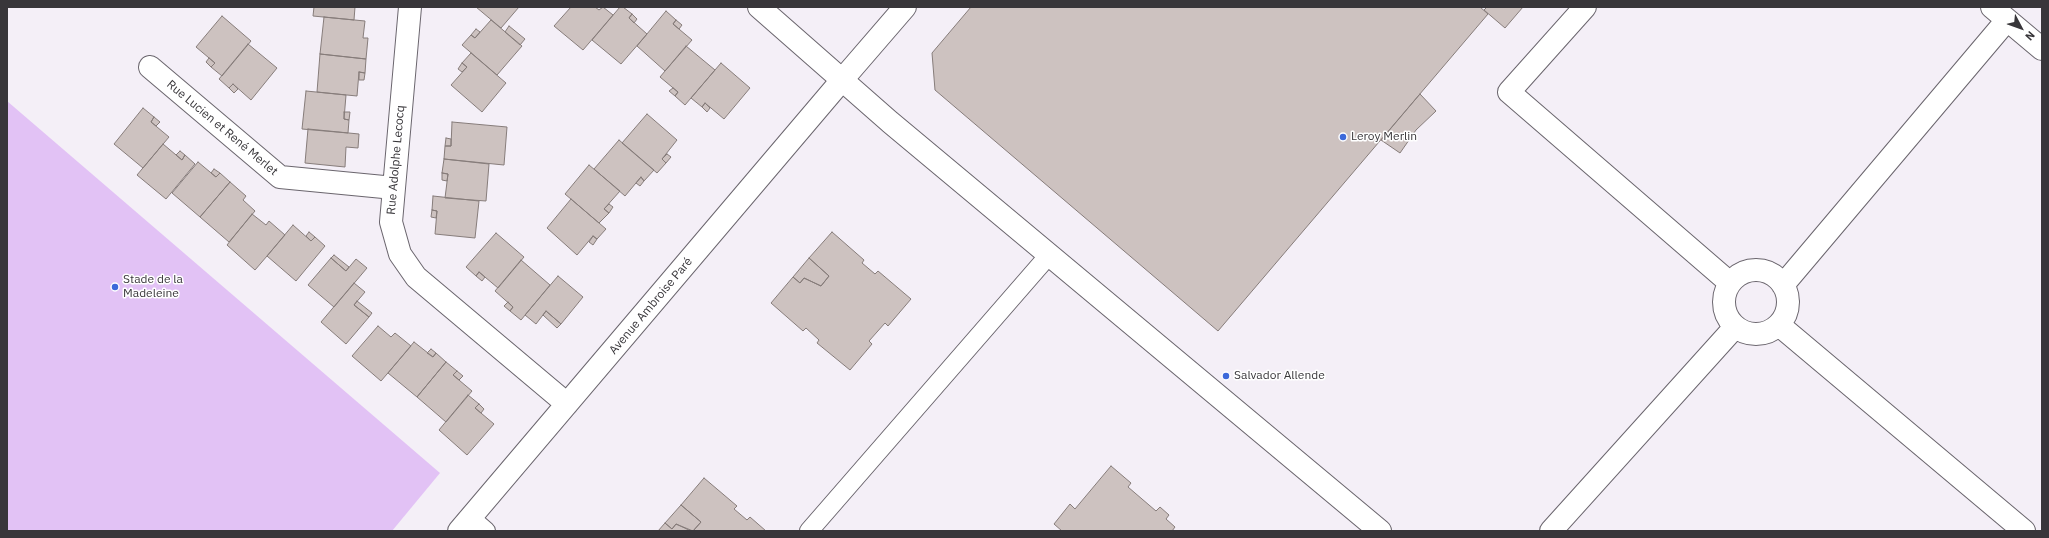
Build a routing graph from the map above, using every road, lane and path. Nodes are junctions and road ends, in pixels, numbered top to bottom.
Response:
1 (410, 7) edge
2 (759, 7) edge
3 (905, 7) edge
4 (1585, 7) edge
5 (1999, 14) edge
6 (2042, 49) edge
7 (150, 68) dead end
8 (842, 80) junction
9 (394, 188) junction
10 (1049, 255) junction
11 (1730, 283) junction
12 (1783, 285) junction
13 (1779, 325) junction
14 (1735, 327) junction
15 (567, 404) junction
16 (472, 526) edge
17 (809, 531) edge
18 (1380, 531) edge
19 (1551, 531) edge
20 (2024, 531) edge

1 - 9 street, Rue Adolphe Lecocq
2 - 8 street
3 - 8 street, Avenue Ambroise Paré
4 - 11 street
5 - 6 street
5 - 12 street
7 - 9 street, Rue Lucien et René Merlet
8 - 10 street
8 - 15 street, Avenue Ambroise Paré
9 - 15 street, Rue Adolphe Lecocq
10 - 17 lane
10 - 18 street
11 - 12 street
11 - 14 street
12 - 13 street
13 - 14 street
13 - 20 street
14 - 19 street
15 - 16 street, Avenue Ambroise Paré

